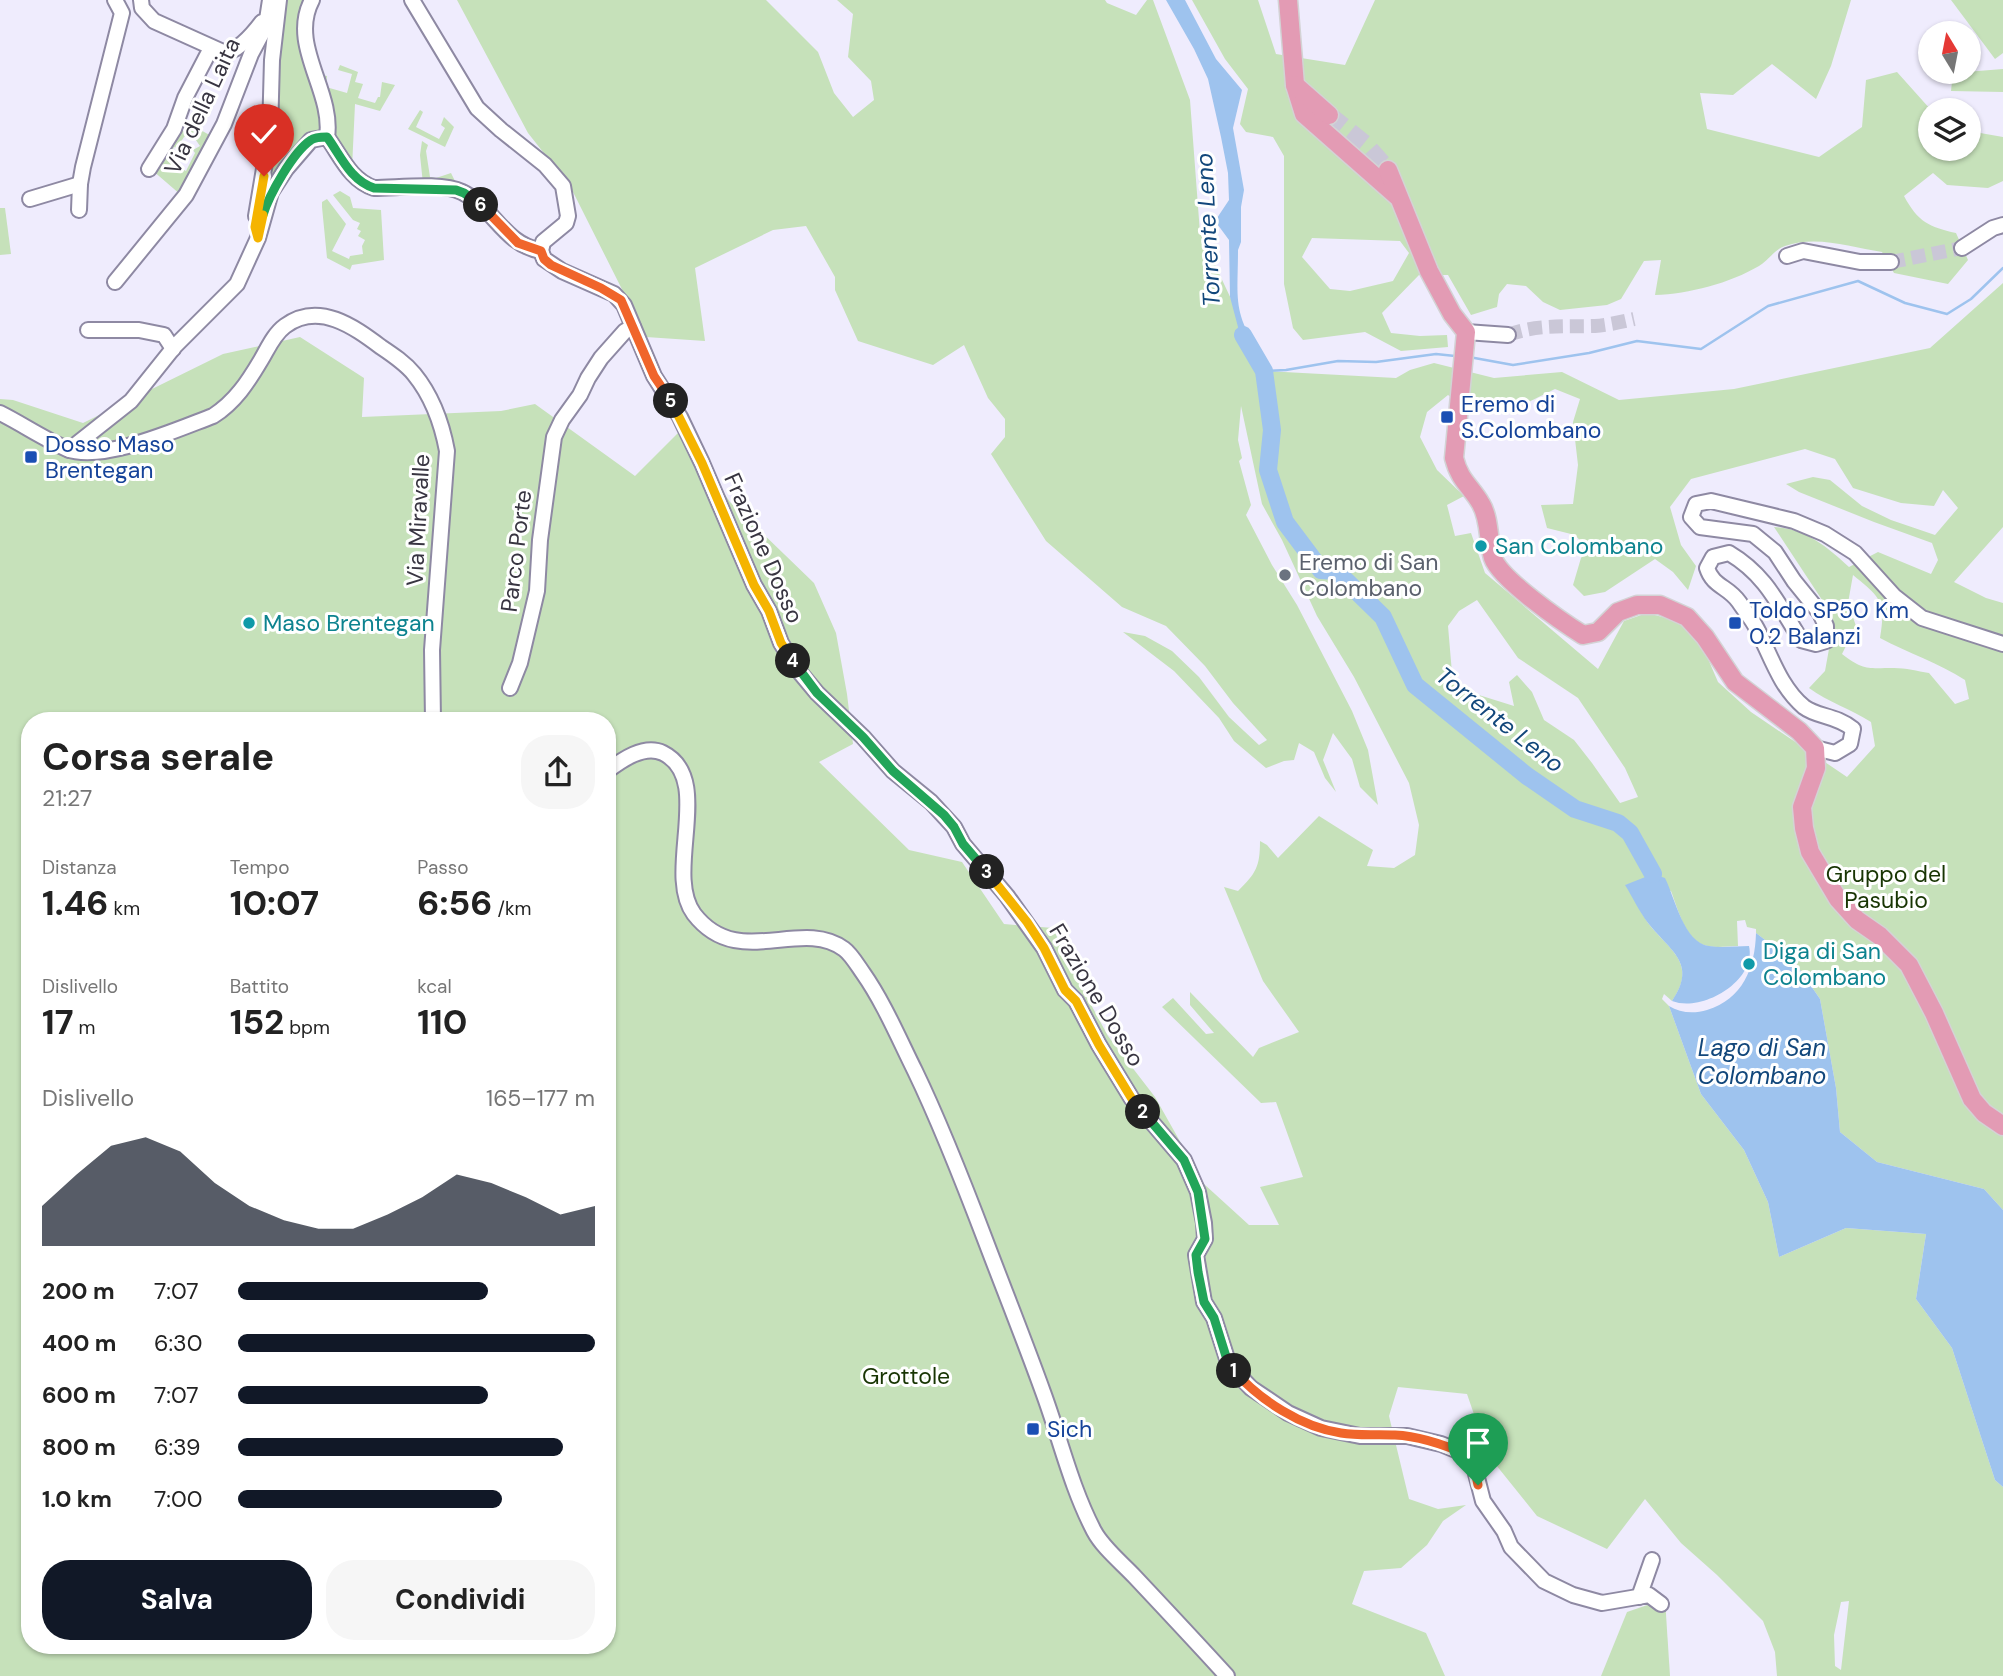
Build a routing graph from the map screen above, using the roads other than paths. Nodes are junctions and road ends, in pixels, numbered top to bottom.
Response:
1 (115, 0) edge
2 (141, 0) edge
3 (312, 0) edge
4 (412, 0) edge
5 (1287, 0) edge
6 (272, 3) edge
7 (211, 48) junction
8 (1295, 85) junction
9 (1329, 115) tunnel mouth
10 (327, 137) junction
11 (149, 169) dead end
12 (1388, 170) tunnel mouth
13 (80, 184) junction
14 (30, 199) dead end
15 (1399, 199) junction
16 (79, 210) dead end
17 (2003, 225) edge
18 (258, 238) junction
19 (1962, 248) tunnel mouth
20 (541, 251) junction
21 (1787, 256) dead end
22 (1891, 262) tunnel mouth
23 (116, 282) dead end
24 (634, 329) junction
25 (88, 330) dead end
26 (1508, 335) tunnel mouth
27 (1466, 336) junction
28 (173, 349) junction
29 (0, 413) edge
30 (69, 450) junction
31 (2003, 644) edge
32 (510, 688) dead end
33 (433, 712) edge
34 (1815, 748) junction
35 (616, 765) edge
36 (2003, 1126) edge
37 (1652, 1560) dead end
38 (1639, 1597) junction
39 (1661, 1604) dead end
40 (1227, 1676) edge

1 - 13 street
2 - 7 street
3 - 10 street
4 - 20 street
5 - 8 main road
6 - 7 street
6 - 18 street
6 - 23 street, Via della Laita
7 - 11 street
8 - 9 main road
8 - 15 main road
10 - 18 street
10 - 20 street
12 - 15 main road
13 - 14 street
13 - 16 street
15 - 27 main road
17 - 19 street
18 - 28 street
20 - 24 street
21 - 22 street
24 - 32 street, Parco Porte
24 - 38 street, Frazione Dosso
25 - 28 street
26 - 27 street
27 - 34 main road
28 - 30 street
29 - 30 street, Via Miravalle
30 - 33 street, Via Miravalle
31 - 34 street
34 - 36 main road
35 - 40 street
37 - 38 street
38 - 39 street, Frazione Dosso

